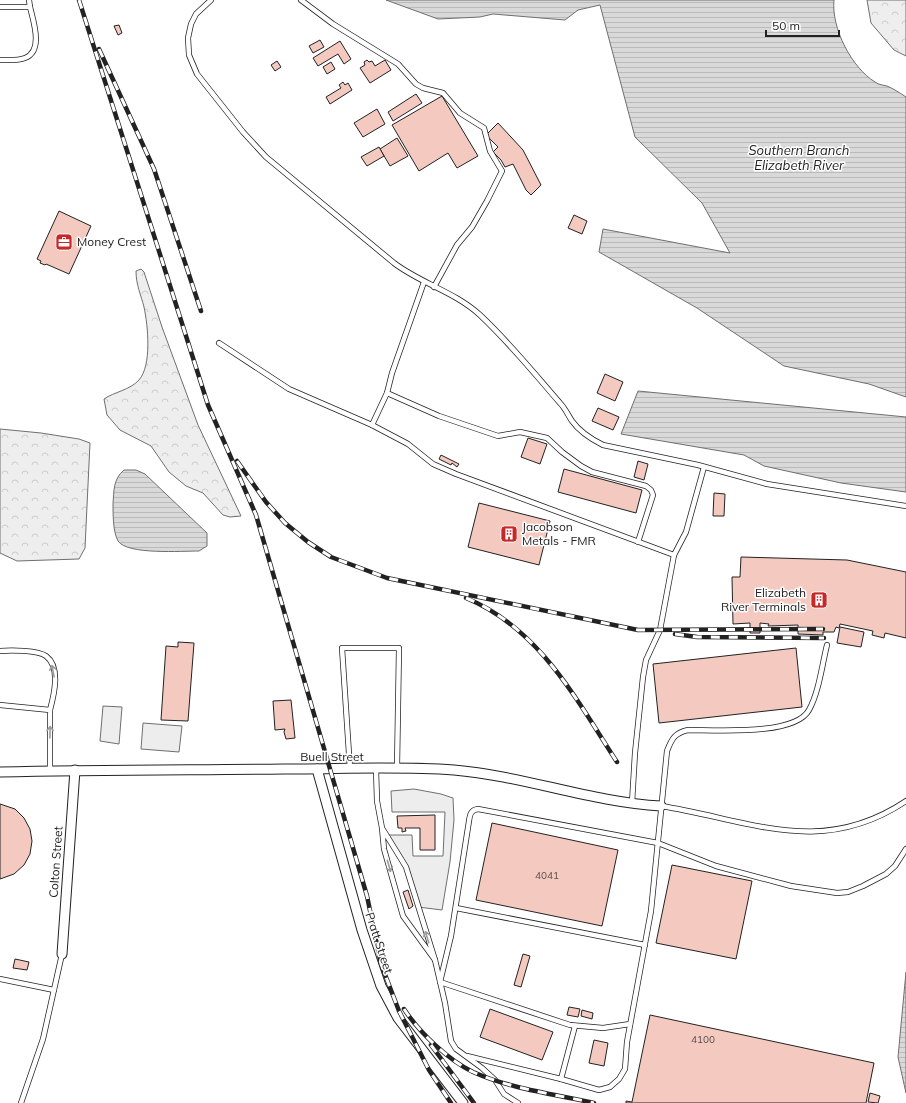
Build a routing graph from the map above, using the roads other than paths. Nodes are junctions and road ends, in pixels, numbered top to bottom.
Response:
1 (29, 0) edge
2 (211, 0) edge
3 (301, 0) edge
4 (30, 6) junction
5 (0, 7) edge
6 (0, 60) edge
7 (424, 282) junction
8 (434, 287) junction
9 (220, 343) dead end
10 (387, 393) junction
11 (372, 425) junction
12 (704, 467) junction
13 (906, 506) edge
14 (638, 542) junction
15 (674, 555) junction
16 (827, 645) dead end
17 (0, 651) edge
18 (0, 705) edge
19 (50, 710) junction
20 (318, 769) junction
21 (350, 769) junction
22 (376, 769) junction
23 (397, 769) junction
24 (75, 770) junction
25 (50, 771) junction
26 (0, 772) edge
27 (906, 801) edge
28 (632, 803) junction
29 (661, 806) junction
30 (382, 828) junction
31 (658, 843) junction
32 (906, 848) edge
33 (456, 908) junction
34 (645, 946) junction
35 (62, 954) joint
36 (434, 960) junction
37 (0, 979) edge
38 (440, 982) junction
39 (54, 990) junction
40 (630, 1024) junction
41 (575, 1026) junction
42 (464, 1056) junction
43 (561, 1079) junction
44 (504, 1094) junction
45 (21, 1103) edge
46 (463, 1103) edge
47 (511, 1103) edge
48 (518, 1103) edge

1 - 4 lane
2 - 7 lane
3 - 8 lane
4 - 5 lane
4 - 6 lane
7 - 8 lane
7 - 10 lane
8 - 12 lane
9 - 11 lane
10 - 11 lane
10 - 14 lane
11 - 14 lane
12 - 13 lane
12 - 15 lane
14 - 15 lane
15 - 28 lane
16 - 29 lane
19 -> 17 lane
18 - 19 lane
25 -> 19 lane
20 - 21 street, Buell Street
20 - 24 street, Buell Street
20 - 46 street, Pratt Street
21 - 22 street, Buell Street
21 - 23 lane
22 - 23 street, Buell Street
22 - 30 lane
23 - 28 street, Buell Street
24 - 25 street, Buell Street
24 - 35 street, Colton Street
25 - 26 street, Buell Street
27 - 29 lane
28 - 29 street, Buell Street
29 - 31 lane
36 -> 30 lane
30 -> 36 lane
31 - 32 lane
31 - 33 lane
31 - 34 lane
33 - 34 lane
33 - 38 lane
34 - 40 lane
35 - 39 lane
36 - 38 lane
37 - 39 lane
38 - 41 lane
38 - 42 lane
39 - 45 lane
40 - 41 lane
40 - 43 lane
41 - 43 lane
42 - 43 lane
42 - 44 lane
44 - 47 lane
44 - 48 lane

